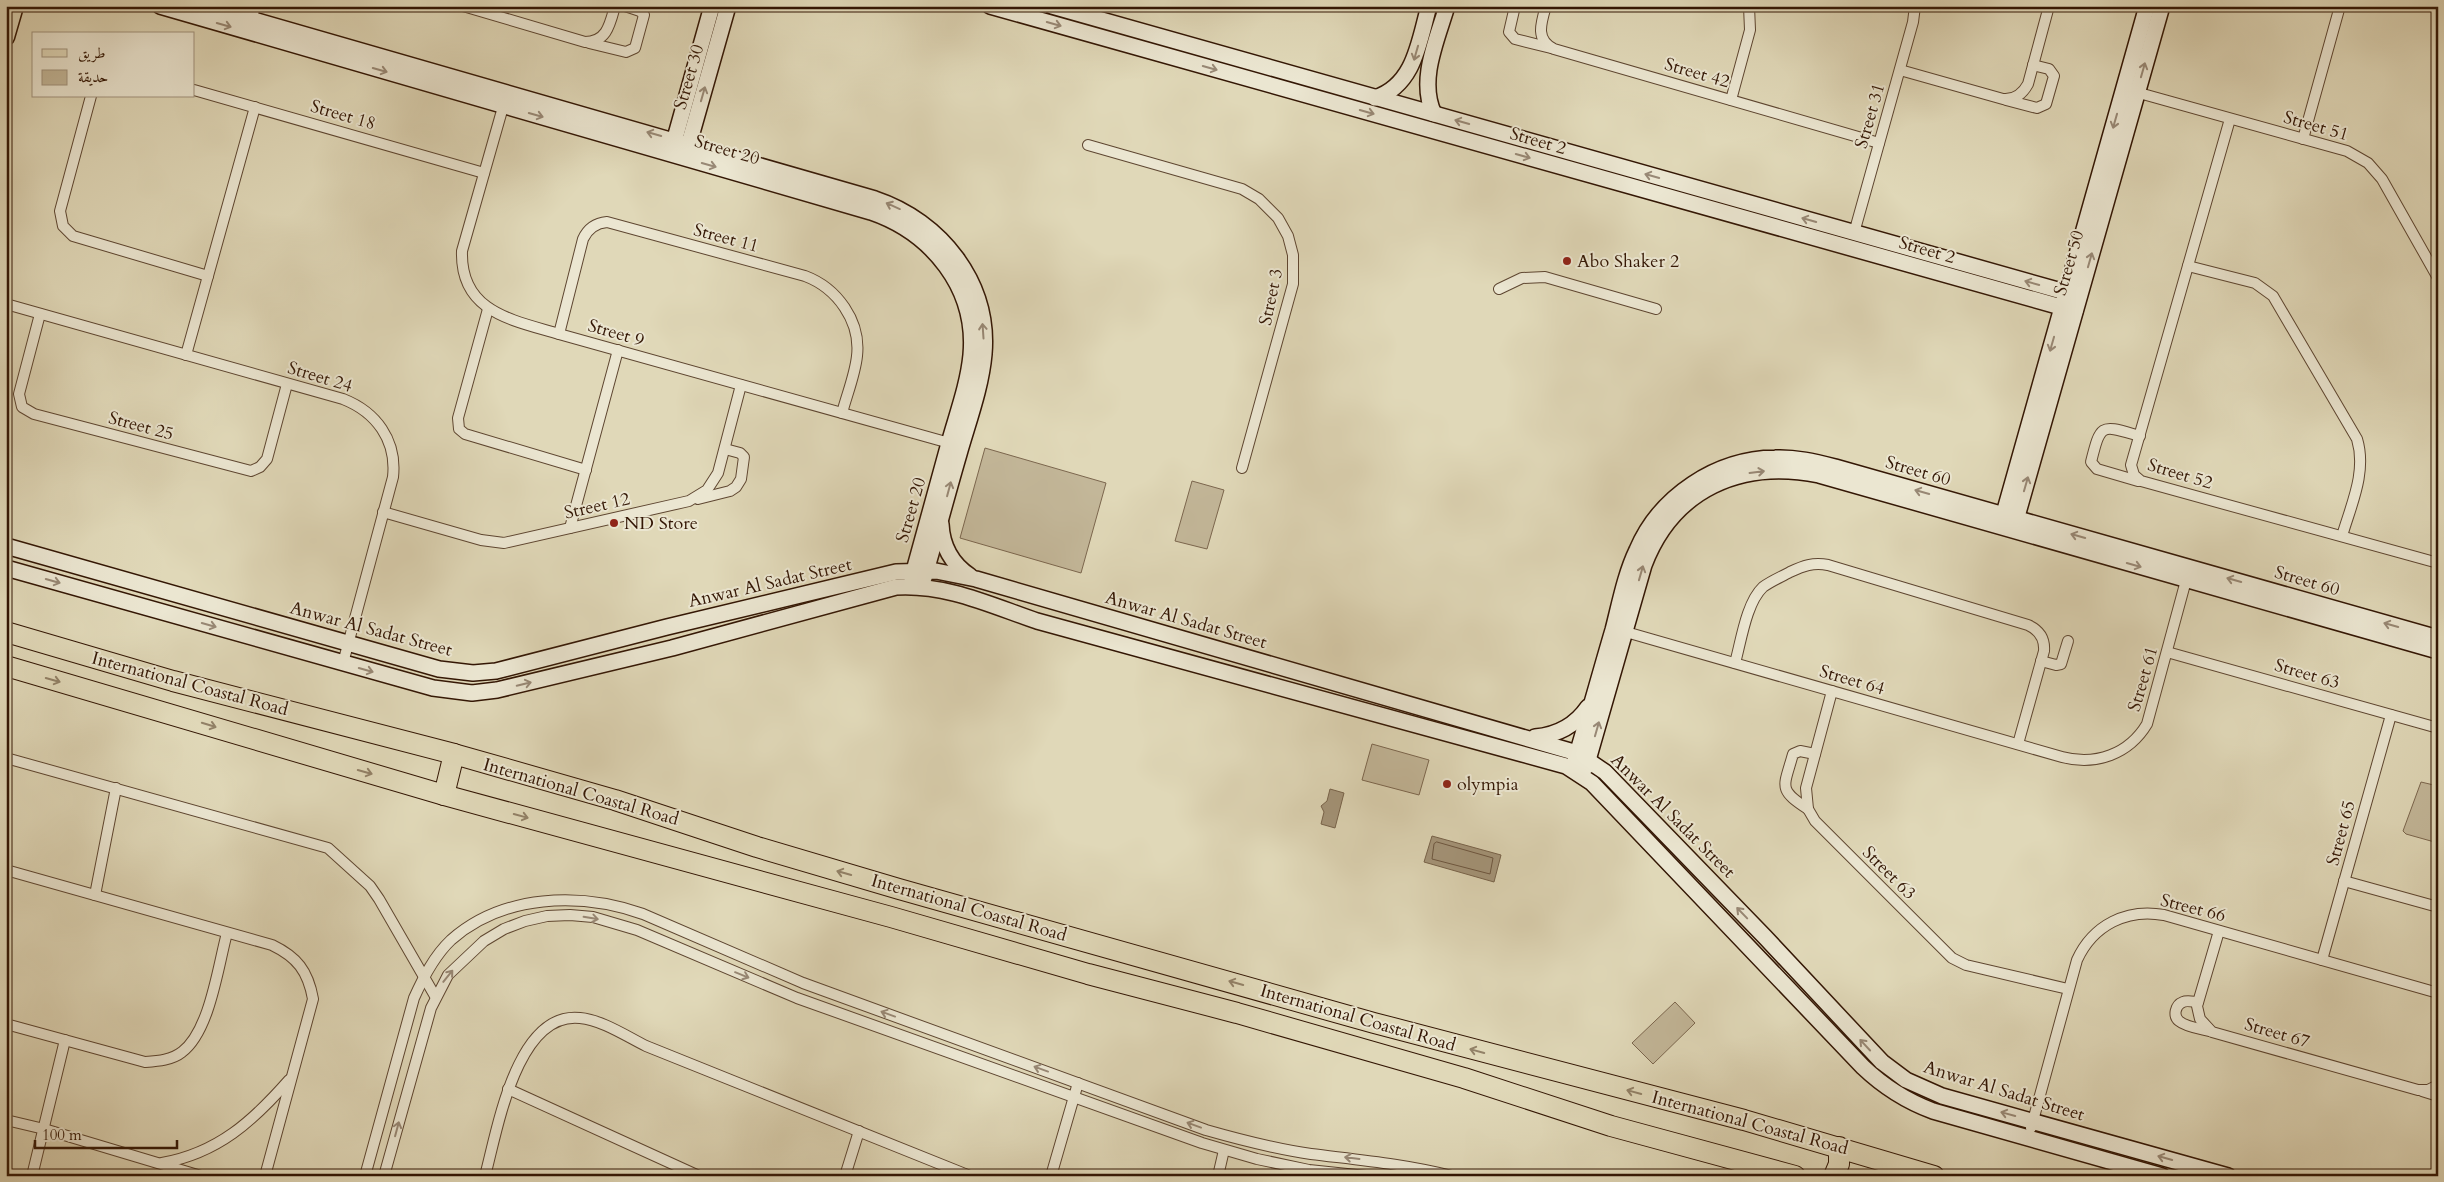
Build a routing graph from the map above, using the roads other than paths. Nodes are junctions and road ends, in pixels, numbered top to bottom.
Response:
1 (160, 6) edge
2 (206, 6) edge
3 (463, 6) edge
4 (615, 6) edge
5 (625, 6) edge
6 (712, 6) edge
7 (728, 6) edge
8 (990, 6) edge
9 (1052, 6) edge
10 (1429, 6) edge
11 (1447, 6) edge
12 (1515, 6) edge
13 (1749, 6) edge
14 (1915, 6) edge
15 (2049, 6) edge
16 (2147, 6) edge
17 (2162, 6) edge
18 (2340, 6) edge
19 (1542, 7) edge
20 (15, 9) edge
21 (252, 19) edge
22 (6, 37) edge
23 (586, 42) junction
24 (1554, 49) junction
25 (1238, 59) junction
26 (2033, 65) junction
27 (1900, 70) junction
28 (1408, 73) junction
29 (1234, 75) junction
30 (1427, 78) junction
31 (195, 90) edge
32 (2130, 91) junction
33 (89, 98) edge
34 (1375, 98) junction
35 (505, 99) junction
36 (2003, 99) junction
37 (1732, 100) junction
38 (255, 107) junction
39 (1434, 114) junction
40 (2230, 119) junction
41 (2304, 139) junction
42 (1880, 143) junction
43 (1088, 144) dead end
44 (672, 147) junction
45 (687, 151) junction
46 (1575, 154) junction
47 (1572, 170) junction
48 (484, 172) junction
49 (1855, 233) junction
50 (1849, 248) junction
51 (2188, 266) junction
52 (208, 276) junction
53 (2438, 278) edge
54 (1499, 289) dead end
55 (2073, 294) junction
56 (6, 304) edge
57 (488, 309) junction
58 (1656, 309) dead end
59 (2069, 309) junction
60 (40, 314) junction
61 (559, 334) junction
62 (618, 350) junction
63 (186, 355) junction
64 (287, 384) junction
65 (741, 384) junction
66 (842, 413) junction
67 (2140, 436) junction
68 (955, 444) junction
69 (725, 449) junction
70 (1242, 468) dead end
71 (586, 470) junction
72 (2142, 481) junction
73 (689, 501) junction
74 (383, 512) junction
75 (942, 514) junction
76 (2008, 523) junction
77 (570, 528) junction
78 (2342, 536) junction
79 (6, 546) edge
80 (2438, 563) edge
81 (6, 568) edge
82 (920, 570) junction
83 (105, 574) junction
84 (2188, 574) junction
85 (976, 579) junction
86 (915, 587) junction
87 (101, 595) junction
88 (667, 627) junction
89 (1619, 630) junction
90 (6, 632) edge
91 (2438, 638) edge
92 (2068, 641) dead end
93 (348, 643) junction
94 (672, 648) junction
95 (2168, 652) junction
96 (2438, 652) edge
97 (2041, 661) junction
98 (342, 663) junction
99 (1736, 664) junction
100 (6, 666) edge
101 (1832, 691) junction
102 (1593, 699) junction
103 (2390, 715) junction
104 (2438, 728) edge
105 (1525, 737) junction
106 (2018, 744) junction
107 (454, 754) junction
108 (1815, 754) junction
109 (1583, 756) junction
110 (6, 758) edge
111 (2082, 760) joint
112 (1578, 773) junction
113 (116, 788) junction
114 (444, 795) junction
115 (1808, 809) junction
116 (6, 870) edge
117 (2344, 881) junction
118 (96, 895) junction
119 (2438, 907) edge
120 (2219, 931) junction
121 (227, 933) junction
122 (1766, 937) junction
123 (1752, 950) junction
124 (2322, 960) junction
125 (424, 976) junction
126 (2068, 989) junction
127 (2438, 993) edge
128 (435, 996) junction
129 (2198, 1002) junction
130 (6, 1024) edge
131 (2212, 1032) junction
132 (65, 1040) junction
133 (292, 1078) junction
134 (1078, 1083) junction
135 (2438, 1085) edge
136 (508, 1090) junction
137 (2418, 1090) junction
138 (2438, 1096) edge
139 (1074, 1098) junction
140 (6, 1120) edge
141 (2033, 1120) junction
142 (44, 1129) junction
143 (859, 1131) junction
144 (2029, 1138) junction
145 (1839, 1147) junction
146 (1224, 1150) junction
147 (1859, 1153) junction
148 (159, 1163) junction
149 (954, 1173) edge
150 (32, 1176) edge
151 (201, 1176) edge
152 (265, 1176) edge
153 (366, 1176) edge
154 (384, 1176) edge
155 (485, 1176) edge
156 (699, 1176) edge
157 (845, 1176) edge
158 (970, 1176) edge
159 (1051, 1176) edge
160 (1218, 1176) edge
161 (1366, 1176) edge
162 (1452, 1176) edge
163 (1795, 1176) edge
164 (1834, 1176) edge
165 (1845, 1176) edge
166 (1934, 1176) edge
167 (2162, 1176) edge
168 (2228, 1176) edge

1 -> 21 street, Street 20
2 - 21 street, Street 20
3 - 23 street
4 - 23 street
5 - 23 street
6 - 44 street, Street 30
45 -> 7 street, Street 30
8 -> 29 street, Street 2
9 - 25 street, Street 2
10 -> 28 street
11 - 30 street
12 - 24 street, Street 42
13 - 37 street
14 - 27 street, Street 31
15 - 26 street
16 - 32 street, Street 50
32 -> 17 street, Street 50
18 - 41 street
19 - 24 street
20 - 22 main road
21 - 35 street, Street 20
24 - 37 street, Street 42
25 - 29 street
25 - 34 street, Street 2
26 - 36 street
26 - 36 street
27 - 36 street
27 - 42 street, Street 31
28 - 30 street
28 - 34 street
29 -> 47 street, Street 2
30 - 39 street
31 - 38 street, Street 18
32 - 40 street, Street 51
32 - 55 street, Street 50
33 - 52 street
34 - 39 street, Street 2
35 - 44 street, Street 20
35 - 48 street, Street 9
37 - 42 street, Street 42
38 - 48 street, Street 18
38 - 52 street
46 -> 39 street, Street 2
40 - 41 street, Street 51
40 - 51 street, Street 52
41 - 53 street, Street 51
42 - 49 street, Street 31
43 - 70 street, Street 3
44 - 45 street, Street 20
45 - 68 street, Street 20
46 - 47 street
49 -> 46 street, Street 2
47 - 50 street, Street 2
48 - 57 street, Street 9
49 - 50 street
49 - 50 street
55 -> 49 street, Street 2
50 - 59 street, Street 2
51 - 67 street, Street 52
51 - 78 street
52 - 63 street
54 - 58 street
55 - 59 street, Street 50
56 - 60 street, Street 24
57 - 61 street, Street 9
57 - 71 street
59 - 76 street, Street 50
60 - 63 street, Street 24
60 - 64 street, Street 25
61 - 62 street, Street 9
61 - 66 street, Street 11
62 - 65 street, Street 9
62 - 71 street
63 - 64 street, Street 24
64 - 74 street, Street 24
65 - 66 street, Street 9
65 - 69 street, Street 12
66 - 68 street, Street 9
67 - 72 street, Street 52
67 - 72 street
75 -> 68 street, Street 20
68 - 82 street, Street 20
69 - 73 street, Street 12
69 - 73 street
71 - 77 street
72 - 78 street, Street 52
73 - 77 street, Street 12
74 - 77 street, Street 12
74 - 93 street, Street 24
75 - 82 street, Street 20
75 - 85 street
76 - 84 street, Street 60
76 - 89 street, Street 60
78 - 80 street, Street 52
79 - 83 street, Anwar Al Sadat Street
81 -> 87 street, Anwar Al Sadat Street
82 - 85 street, Anwar Al Sadat Street
82 - 86 street, Street 20
82 - 88 street, Anwar Al Sadat Street
83 - 87 street
83 - 93 street, Anwar Al Sadat Street
91 -> 84 street, Street 60
84 - 95 street, Street 61
84 - 96 street, Street 60
85 - 105 street, Anwar Al Sadat Street
86 - 94 street, Anwar Al Sadat Street
86 - 112 street, Anwar Al Sadat Street
87 -> 98 street, Anwar Al Sadat Street
88 - 93 street, Anwar Al Sadat Street
88 - 94 street
89 - 99 street, Street 64
89 - 102 street, Street 60
109 -> 89 street, Street 60
90 - 107 highway, International Coastal Road
92 - 97 street
93 - 98 street, Street 24
98 -> 94 street, Anwar Al Sadat Street
95 - 103 street, Street 63
95 - 111 street, Street 61
97 - 99 street
97 - 106 street
99 - 101 street, Street 64
100 -> 114 highway, International Coastal Road
101 - 106 street, Street 64
101 - 108 street
102 - 105 street
102 - 109 street, Street 60
103 - 104 street, Street 63
103 - 117 street, Street 65
105 - 109 street, Anwar Al Sadat Street
106 - 111 street, Street 64
107 - 114 highway
145 -> 107 highway, International Coastal Road
108 - 115 street
108 - 115 street, Street 63
109 - 112 street, Street 60
122 -> 109 street, Anwar Al Sadat Street
110 - 113 street
112 - 123 street, Anwar Al Sadat Street
113 - 118 street
113 - 125 street
114 -> 163 highway, International Coastal Road
115 - 126 street, Street 63
116 - 118 street
117 - 119 street
117 - 124 street, Street 65
118 - 121 street
120 - 124 street, Street 66
120 - 126 street, Street 66
120 - 129 street
121 - 132 street
121 - 133 street
122 - 123 street
141 -> 122 street, Anwar Al Sadat Street
123 - 144 street, Anwar Al Sadat Street
124 - 127 street, Street 66
125 - 128 street
134 -> 125 street
125 - 153 street
126 - 141 street, Street 66
128 -> 139 street
154 -> 128 street
129 - 131 street
129 - 131 street, Street 67
130 - 132 street
131 - 137 street, Street 67
132 - 142 street
133 - 148 street
133 - 152 street
134 - 139 street
162 -> 134 street
135 - 137 street, Street 67
136 - 143 street
136 - 155 street
136 - 156 street
137 - 138 street
139 - 146 street
139 - 159 street
140 - 142 street
141 - 144 street, Street 66
168 -> 141 street, Anwar Al Sadat Street
142 - 148 street
142 - 150 street
143 - 149 street
143 - 157 street
144 - 167 street, Anwar Al Sadat Street
145 - 147 highway, International Coastal Road
145 - 164 highway
146 - 160 street
146 - 161 street
147 - 165 highway
147 - 166 highway, International Coastal Road
148 - 151 street
149 - 158 street

